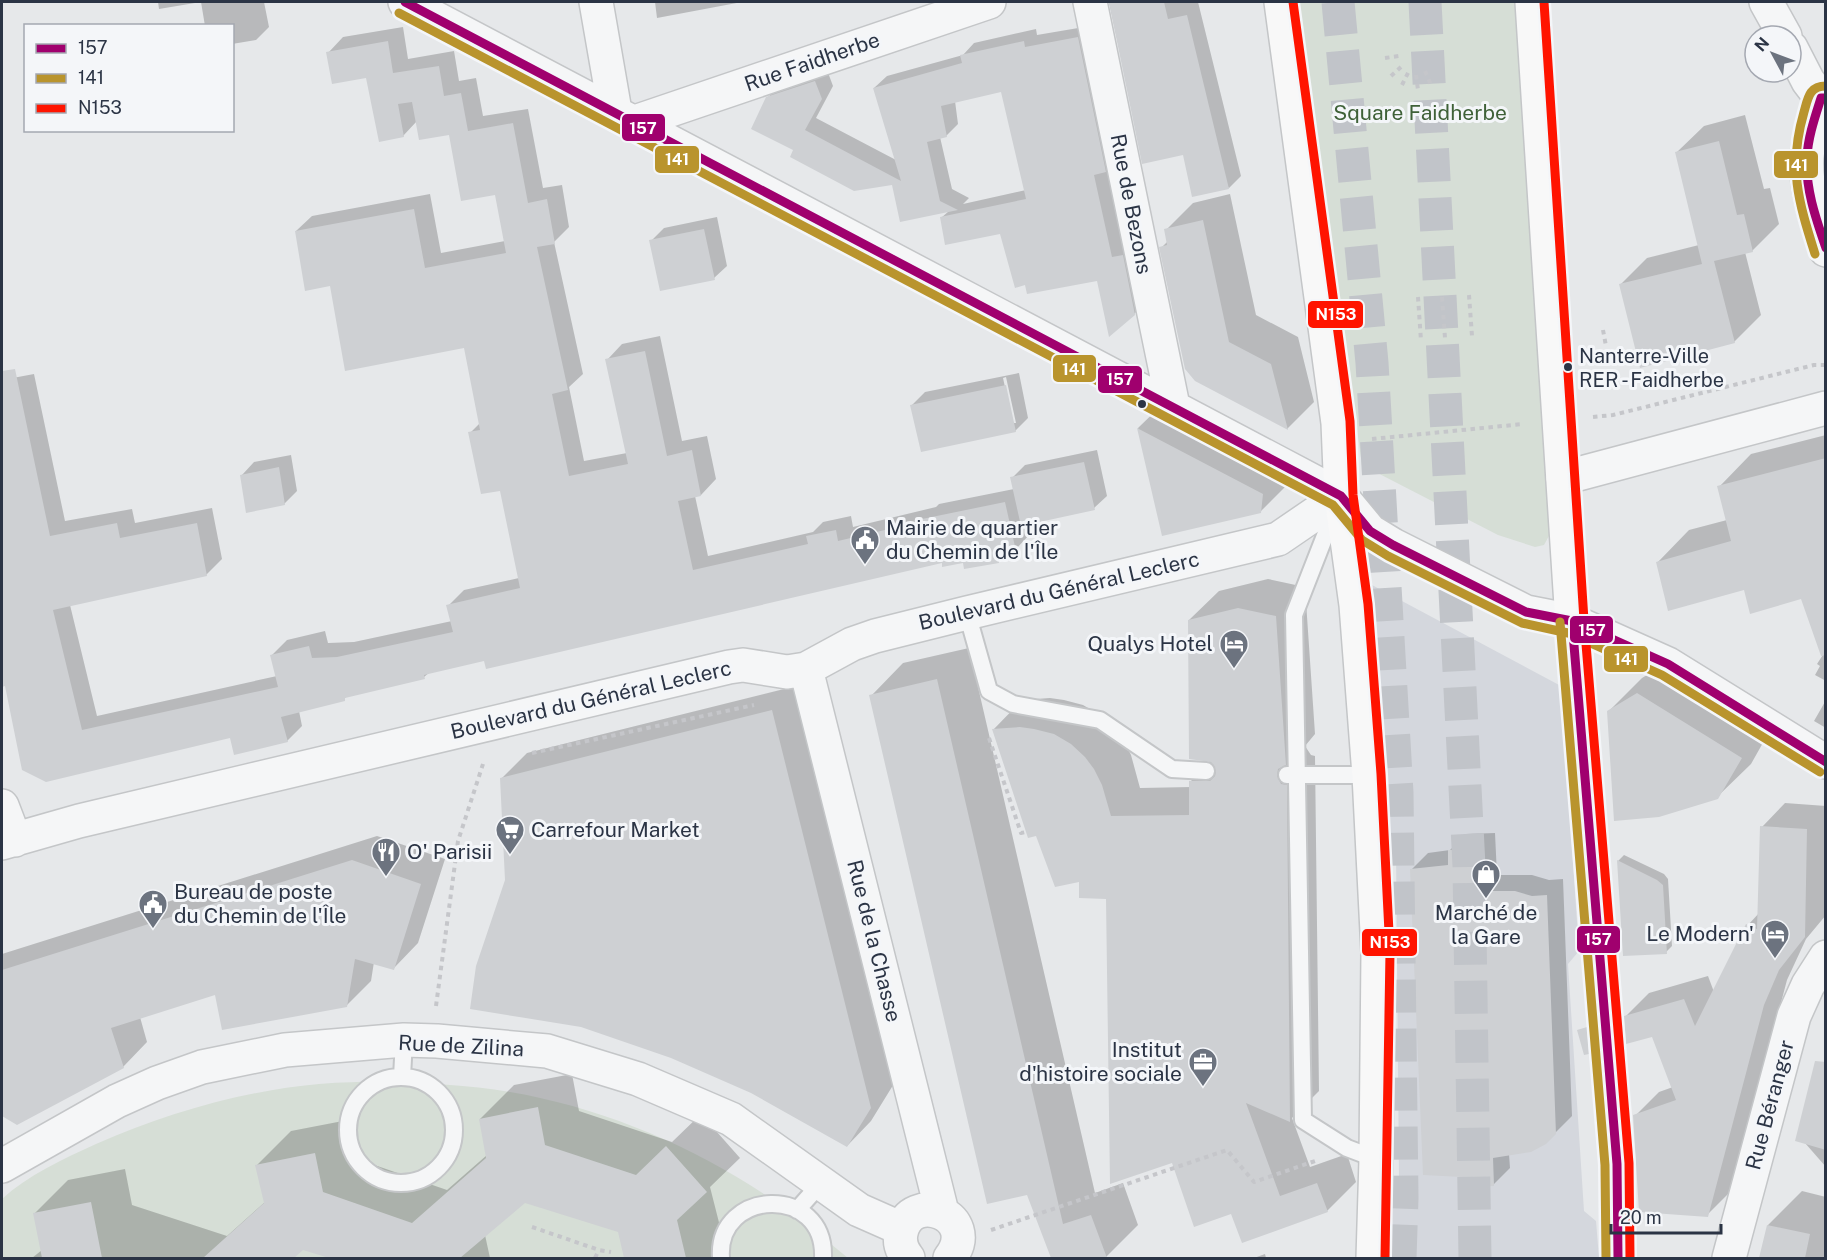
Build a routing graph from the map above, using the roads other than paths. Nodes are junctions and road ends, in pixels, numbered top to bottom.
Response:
1 (405, 2) edge
2 (596, 2) edge
3 (989, 2) edge
4 (1090, 2) edge
5 (1281, 2) edge
6 (1532, 2) edge
7 (1766, 2) edge
8 (1778, 24) edge
9 (1803, 71) edge
10 (1823, 98) edge
11 (625, 117) junction
12 (1826, 250) edge
13 (1173, 406) junction
14 (1826, 408) edge
15 (1563, 478) junction
16 (1341, 496) junction
17 (967, 613) junction
18 (1572, 621) junction
19 (806, 669) junction
20 (1826, 762) edge
21 (1206, 771) dead end
22 (1291, 775) junction
23 (1369, 775) junction
24 (2, 806) edge
25 (8, 842) edge
26 (1826, 957) edge
27 (404, 1040) junction
28 (402, 1077) junction
29 (1362, 1153) junction
30 (2, 1166) edge
31 (822, 1182) junction
32 (797, 1210) junction
33 (950, 1235) edge
34 (905, 1244) edge
35 (721, 1258) edge
36 (823, 1258) edge
37 (1373, 1258) edge
38 (1618, 1258) edge
39 (1729, 1258) edge

1 - 11 street
2 - 11 street
3 - 11 street, Rue Faidherbe
4 - 13 street, Rue de Bezons
5 - 16 main road
6 - 15 main road
7 - 8 street
9 - 10 street
10 - 12 street
11 - 13 street
13 - 16 street
14 - 15 street
15 - 18 main road
16 - 17 street, Boulevard du Général Leclerc
16 - 18 street
16 - 22 lane
16 - 23 main road
17 - 19 street, Boulevard du Général Leclerc
17 - 21 lane
18 - 20 street
18 - 38 street
19 - 25 street, Boulevard du Général Leclerc
19 - 33 street, Rue de la Chasse
22 - 23 lane
22 - 29 lane
23 - 29 main road
24 - 25 street
26 - 39 street, Rue Béranger
27 - 28 lane
27 - 30 street, Rue de Zilina
27 - 31 street, Rue de Zilina
28 - 28 lane
29 - 37 main road
31 - 32 lane
31 - 34 street, Rue de Zilina
32 - 35 lane
32 - 36 lane
33 - 34 street

